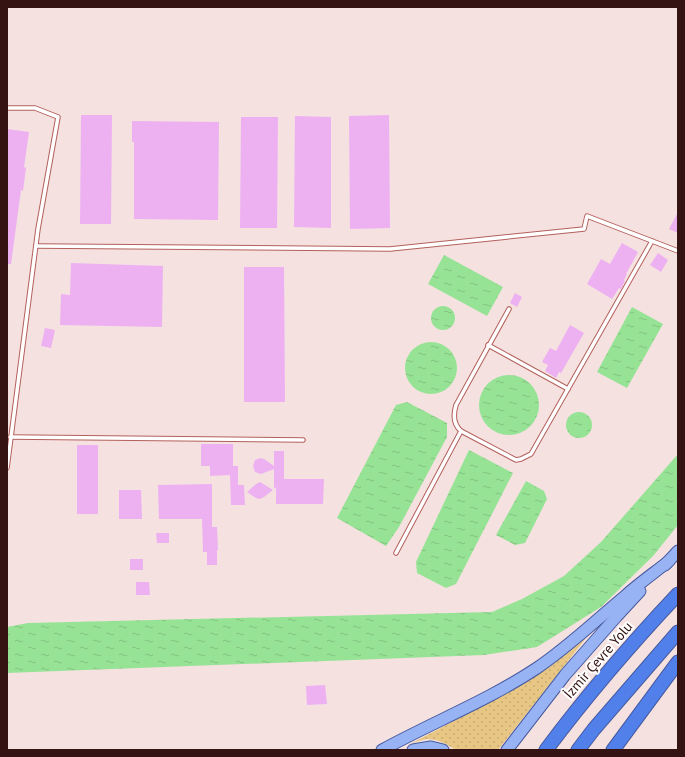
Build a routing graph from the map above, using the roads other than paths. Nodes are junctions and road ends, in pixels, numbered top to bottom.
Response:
1 (7, 108) edge
2 (652, 241) junction
3 (36, 246) junction
4 (678, 251) edge
5 (509, 309) dead end
6 (488, 345) junction
7 (568, 389) junction
8 (461, 432) junction
9 (10, 437) junction
10 (303, 440) dead end
11 (7, 468) edge
12 (678, 551) edge
13 (396, 553) dead end
14 (669, 561) junction
15 (678, 594) edge
16 (678, 632) edge
17 (678, 662) edge
18 (382, 750) edge
19 (413, 750) edge
20 (443, 750) edge
21 (507, 750) edge
22 (546, 750) edge
23 (578, 750) edge
24 (612, 750) edge

1 - 3 lane
2 - 3 lane
2 - 4 lane
2 - 7 lane
3 - 9 lane
5 - 6 lane
6 - 7 lane
6 - 8 lane
7 - 8 lane
8 - 13 lane
9 - 10 lane
9 - 11 lane
12 - 14 main road
14 - 18 main road
14 - 21 main road
15 - 22 highway, İzmir Çevre Yolu
16 - 23 highway
17 - 24 highway
19 - 20 main road

